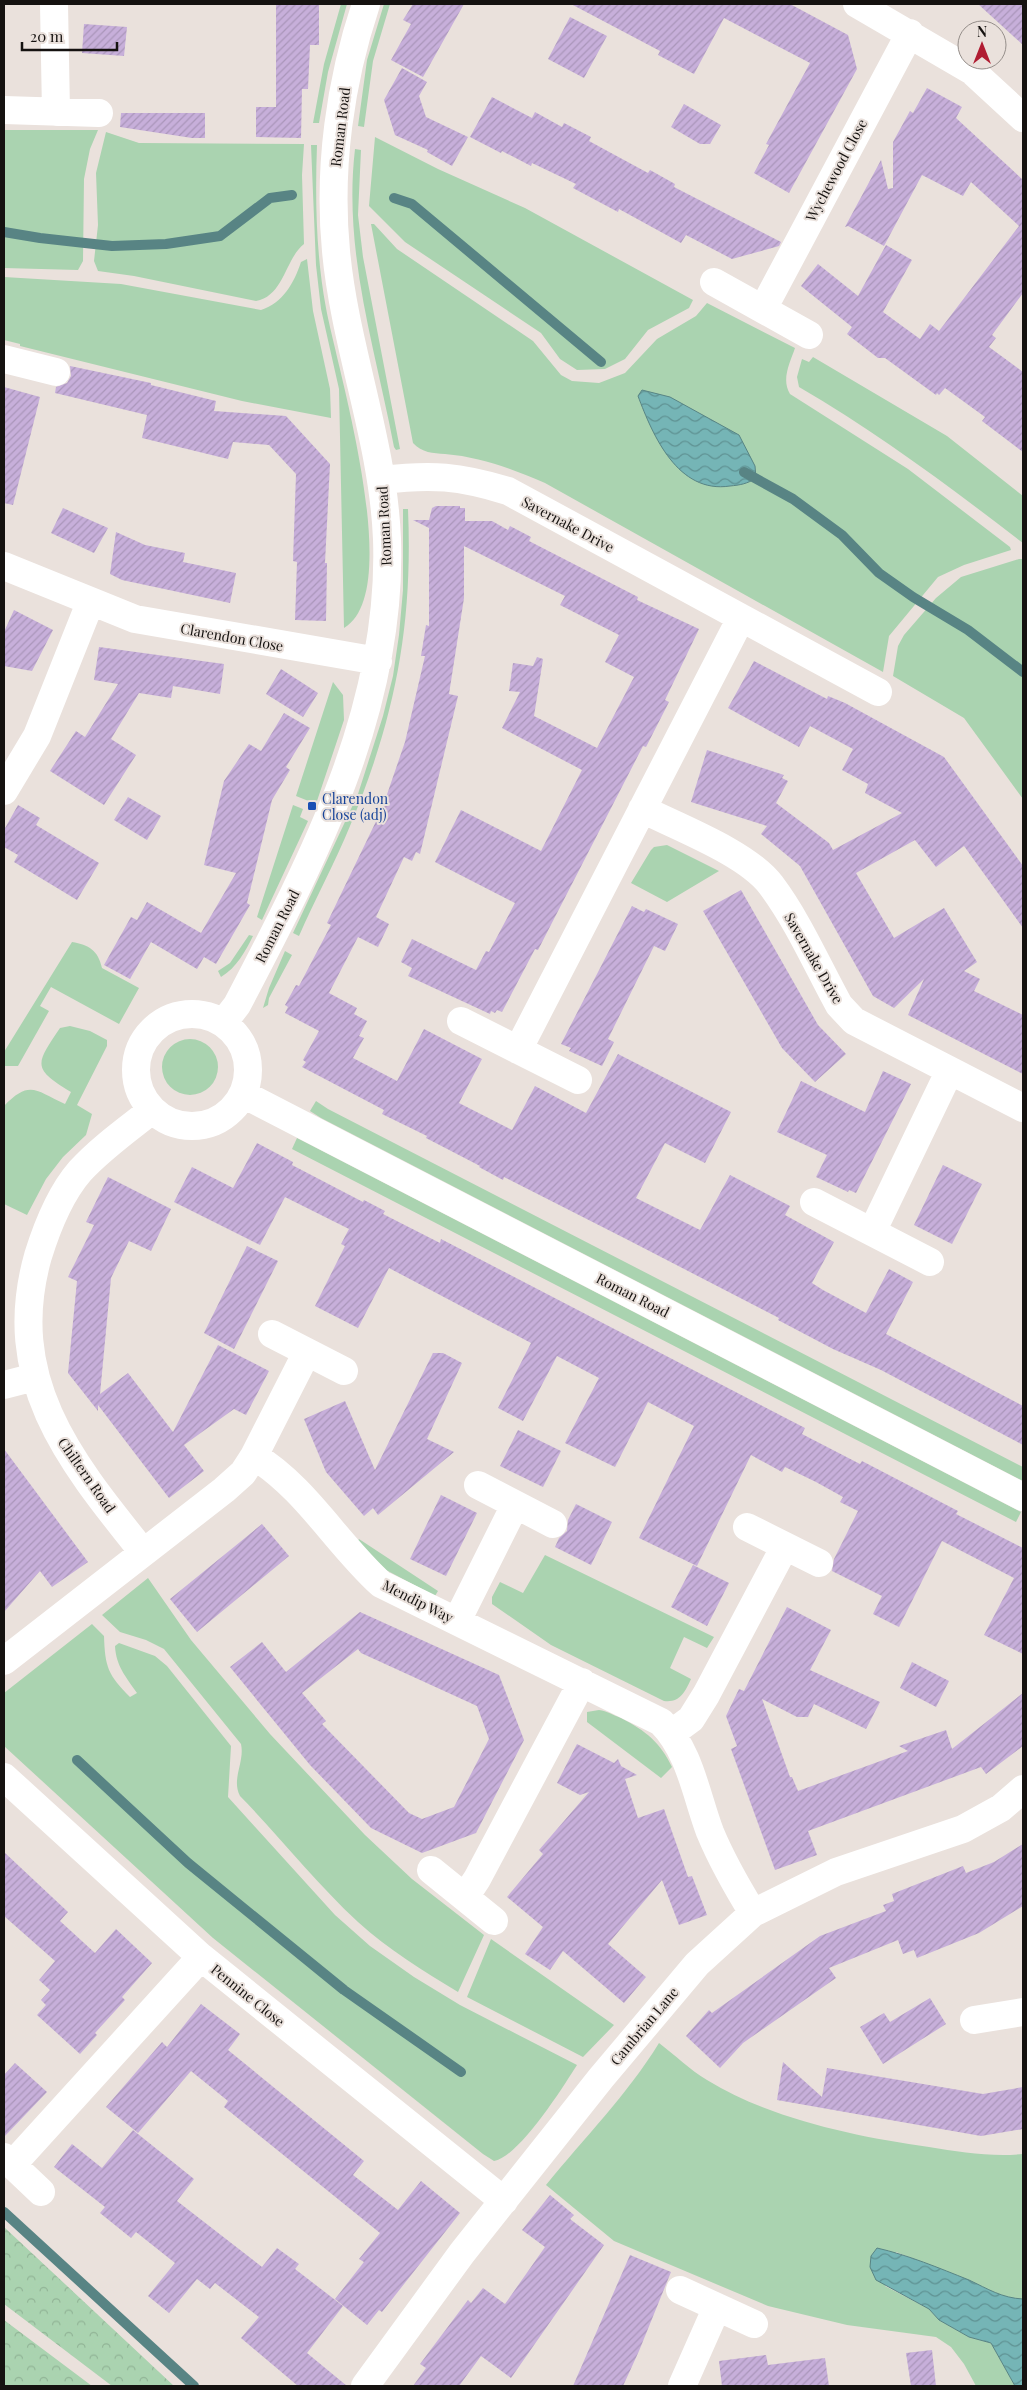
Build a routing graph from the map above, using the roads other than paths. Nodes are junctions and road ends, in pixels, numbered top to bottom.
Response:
1 (54, 4) edge
2 (366, 4) edge
3 (857, 4) edge
4 (910, 33) junction
5 (4, 110) edge
6 (56, 112) junction
7 (99, 112) dead end
8 (1023, 118) edge
9 (714, 282) dead end
10 (763, 308) junction
11 (808, 335) dead end
12 (4, 359) edge
13 (56, 372) dead end
14 (382, 480) junction
15 (4, 566) edge
16 (90, 603) junction
17 (741, 618) junction
18 (378, 660) junction
19 (878, 692) dead end
20 (4, 791) edge
21 (642, 809) junction
22 (461, 1021) dead end
23 (223, 1022) junction
24 (518, 1050) junction
25 (949, 1072) junction
26 (578, 1080) dead end
27 (243, 1094) junction
28 (1023, 1108) edge
29 (152, 1110) junction
30 (814, 1202) dead end
31 (872, 1232) junction
32 (930, 1262) dead end
33 (272, 1334) dead end
34 (307, 1352) junction
35 (344, 1371) dead end
36 (35, 1377) junction
37 (4, 1385) edge
38 (254, 1456) junction
39 (478, 1485) dead end
40 (1023, 1497) edge
41 (515, 1505) junction
42 (553, 1524) dead end
43 (747, 1527) dead end
44 (785, 1546) junction
45 (143, 1552) junction
46 (819, 1563) dead end
47 (457, 1621) junction
48 (4, 1661) edge
49 (582, 1682) junction
50 (672, 1733) junction
51 (4, 1777) edge
52 (1023, 1789) edge
53 (431, 1870) dead end
54 (464, 1897) junction
55 (754, 1913) junction
56 (494, 1921) dead end
57 (201, 1957) junction
58 (1023, 2012) edge
59 (974, 2020) dead end
60 (8, 2161) edge
61 (41, 2192) dead end
62 (504, 2201) junction
63 (680, 2290) dead end
64 (717, 2307) junction
65 (754, 2324) dead end
66 (365, 2386) edge
67 (682, 2386) edge

1 - 6 street
2 - 14 street, Roman Road
3 - 4 street
4 - 8 street
4 - 10 street, Wychewood Close
5 - 6 street
6 - 7 street
9 - 10 street
10 - 11 street
12 - 13 street
14 - 17 street, Savernake Drive
14 - 18 street, Roman Road
15 - 16 street, Clarendon Close
16 - 18 street, Clarendon Close
16 - 20 street
17 - 19 street, Savernake Drive
17 - 21 street
18 - 23 street, Roman Road
21 - 24 street
21 - 25 street, Savernake Drive
22 - 24 street
23 - 27 street
23 - 29 street
24 - 26 street
25 - 28 street, Savernake Drive
25 - 31 street
27 - 29 street
27 - 40 street, Roman Road
29 - 36 street, Chiltern Road
30 - 31 street
31 - 32 street
33 - 34 street
34 - 35 street
34 - 38 street
36 - 37 street
36 - 45 street, Chiltern Road
38 - 45 street
38 - 47 street, Mendip Way
39 - 41 street
41 - 42 street
41 - 47 street
43 - 44 street
44 - 46 street
44 - 50 street
45 - 48 street
47 - 49 street, Mendip Way
49 - 50 street, Mendip Way
49 - 54 street
50 - 55 street, Mendip Way
51 - 57 street, Pennine Close
52 - 55 street, Cambrian Lane
53 - 54 street
54 - 56 street
55 - 62 street, Cambrian Lane
57 - 60 street
57 - 62 street, Pennine Close
58 - 59 street
60 - 61 street
62 - 66 street, Cambrian Lane
63 - 64 street
64 - 65 street
64 - 67 street

